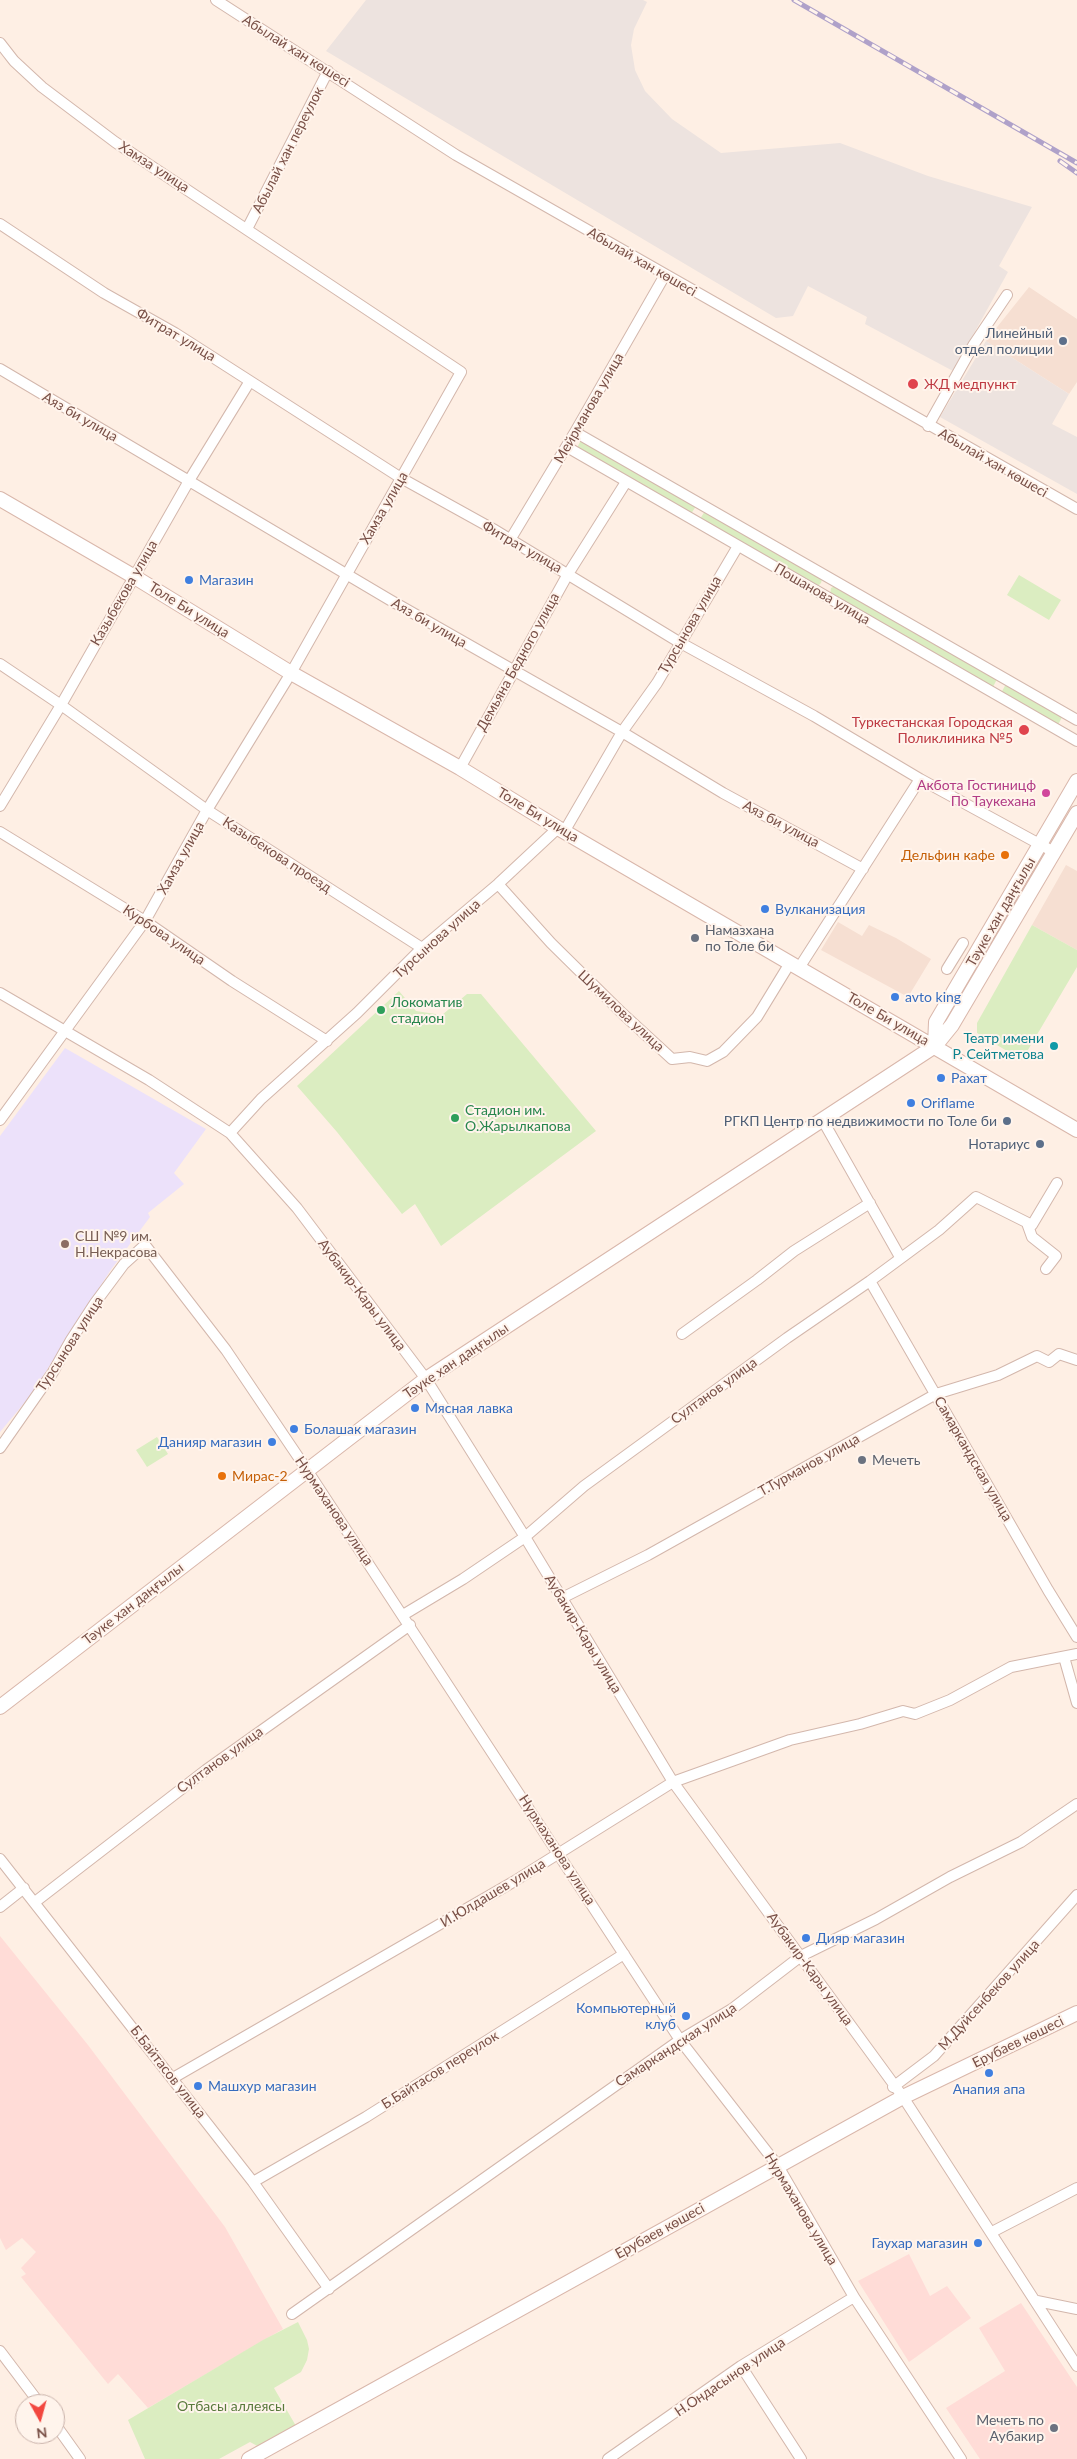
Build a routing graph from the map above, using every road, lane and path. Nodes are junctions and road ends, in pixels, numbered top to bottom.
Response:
1 (216, 0) edge
2 (0, 43) edge
3 (328, 71) junction
4 (0, 224) edge
5 (248, 229) junction
6 (665, 275) junction
7 (1007, 295) dead end
8 (0, 369) edge
9 (250, 381) junction
10 (928, 426) junction
11 (575, 432) junction
12 (566, 447) junction
13 (401, 478) junction
14 (190, 479) junction
15 (626, 482) junction
16 (0, 499) edge
17 (1077, 509) edge
18 (510, 540) junction
19 (738, 546) junction
20 (347, 574) junction
21 (568, 574) junction
22 (133, 576) junction
23 (679, 642) junction
24 (0, 664) edge
25 (513, 671) junction
26 (291, 673) junction
27 (61, 705) junction
28 (1077, 720) edge
29 (622, 732) junction
30 (1077, 741) edge
31 (460, 768) junction
32 (920, 779) junction
33 (1077, 780) edge
34 (0, 806) edge
35 (207, 810) junction
36 (1077, 812) edge
37 (561, 830) junction
38 (0, 832) edge
39 (1039, 846) junction
40 (1054, 852) junction
41 (863, 868) junction
42 (498, 884) junction
43 (145, 921) junction
44 (964, 942) dead end
45 (422, 948) junction
46 (795, 965) junction
47 (947, 969) dead end
48 (0, 993) edge
49 (65, 1032) junction
50 (327, 1041) junction
51 (934, 1046) junction
52 (822, 1119) junction
53 (0, 1120) edge
54 (1077, 1130) edge
55 (230, 1133) junction
56 (1057, 1183) dead end
57 (870, 1203) junction
58 (1027, 1223) junction
59 (145, 1245) joint
60 (900, 1257) junction
61 (1046, 1269) dead end
62 (870, 1281) junction
63 (682, 1334) dead end
64 (1077, 1360) edge
65 (426, 1379) junction
66 (936, 1394) junction
67 (0, 1448) edge
68 (307, 1470) junction
69 (525, 1537) junction
70 (562, 1598) junction
71 (403, 1615) junction
72 (410, 1625) junction
73 (1077, 1637) edge
74 (1077, 1654) edge
75 (1064, 1657) junction
76 (1077, 1703) edge
77 (0, 1707) edge
78 (674, 1782) junction
79 (1077, 1804) edge
80 (559, 1853) junction
81 (0, 1858) edge
82 (24, 1888) junction
83 (1077, 1895) edge
84 (35, 1902) junction
85 (0, 1907) edge
86 (624, 1954) junction
87 (801, 1956) junction
88 (1077, 2013) edge
89 (680, 2040) junction
90 (173, 2078) junction
91 (893, 2087) junction
92 (903, 2098) junction
93 (778, 2166) junction
94 (253, 2182) junction
95 (1077, 2188) edge
96 (992, 2232) junction
97 (329, 2290) junction
98 (854, 2297) junction
99 (1037, 2301) junction
100 (1077, 2309) edge
101 (292, 2314) dead end
102 (0, 2351) edge
103 (741, 2366) junction
104 (1077, 2366) edge
105 (32, 2394) edge
106 (65, 2438) edge
107 (611, 2458) edge
108 (80, 2459) edge
109 (248, 2459) edge
110 (801, 2459) edge
111 (961, 2459) edge

1 - 3 street, Абылай хан көшесі
2 - 5 street, Хамза улица
3 - 5 street, Абылай хан переулок
3 - 6 street, Абылай хан көшесі
4 - 9 street, Фитрат улица
5 - 13 street, Хамза улица
6 - 10 street, Абылай хан көшесі
6 - 11 street, Мейрманова улица
7 - 10 street
8 - 14 street, Аяз би улица
9 - 13 street, Фитрат улица
9 - 14 street, Казыбекова улица
10 - 17 street, Абылай хан көшесі
11 - 12 street, Мейрманова улица
11 - 28 street, Пошанова улица
12 - 15 street, Пошанова улица
12 - 18 street, Мейрманова улица
13 - 18 street, Фитрат улица
13 - 20 street, Хамза улица
14 - 20 street, Аяз би улица
14 - 22 street, Казыбекова улица
15 - 19 street, Пошанова улица
15 - 21 street, Демьяна Бедного улица
16 - 22 street, Толе Би улица
18 - 21 street, Фитрат улица
19 - 23 street, Турсынова улица
19 - 30 street, Пошанова улица
20 - 25 street, Аяз би улица
20 - 26 street, Хамза улица
21 - 23 street, Фитрат улица
21 - 25 street, Демьяна Бедного улица
22 - 26 street, Толе Би улица
22 - 27 street, Казыбекова улица
23 - 29 street, Турсынова улица
23 - 32 street, Фитрат улица
24 - 27 street, Казыбекова проезд
25 - 29 street, Аяз би улица
25 - 31 street, Демьяна Бедного улица
26 - 31 street, Толе Би улица
26 - 35 street, Хамза улица
27 - 34 street, Казыбекова улица
27 - 35 street, Казыбекова проезд
29 - 37 street, Турсынова улица
29 - 41 street, Аяз би улица
31 - 37 street, Толе Би улица
32 - 39 street, Фитрат улица
32 - 41 street, Шумилова улица
33 - 39 street, Тәуке хан даңғылы
35 - 43 street, Хамза улица
35 - 45 street, Казыбекова проезд
36 - 40 street, Тәуке хан даңғылы
37 - 42 street, Турсынова улица
37 - 46 street, Толе Би улица
38 - 43 street, Курбова улица
39 - 40 street, Фитрат улица
39 - 51 street, Тәуке хан даңғылы
40 - 51 street, Тәуке хан даңғылы
41 - 46 street, Шумилова улица
42 - 45 street, Турсынова улица
42 - 46 street, Шумилова улица
43 - 49 street, Хамза улица
43 - 50 street, Курбова улица
44 - 47 street
45 - 50 street, Турсынова улица
46 - 51 street, Толе Би улица
48 - 49 street, Аубакир-Кары улица
49 - 53 street, Хамза улица
49 - 55 street, Аубакир-Кары улица
50 - 55 street, Турсынова улица
51 - 52 street, Тәуке хан даңғылы
51 - 54 street, Толе Би улица
52 - 57 street
52 - 65 street, Тәуке хан даңғылы
55 - 65 street, Аубакир-Кары улица
56 - 58 street
57 - 60 street
57 - 63 street
58 - 60 street, Султанов улица
58 - 61 street, Султанов улица
59 - 67 street, Турсынова улица
59 - 68 street, Нурмаханова улица
60 - 62 street, Султанов улица
62 - 66 street, Самаркандская улица
62 - 69 street, Султанов улица
64 - 66 street, Т.Турманов улица
65 - 68 street, Тәуке хан даңғылы
65 - 69 street, Аубакир-Кары улица
66 - 70 street, Т.Турманов улица
66 - 73 street, Самаркандская улица
68 - 71 street, Нурмаханова улица
68 - 77 street, Тәуке хан даңғылы
69 - 70 street, Аубакир-Кары улица
69 - 71 street, Султанов улица
70 - 78 street, Аубакир-Кары улица
71 - 72 street, Нурмаханова улица
72 - 80 street, Нурмаханова улица
72 - 84 street, Султанов улица
74 - 75 street, И.Юлдашев улица
75 - 76 street
75 - 78 street, И.Юлдашев улица
78 - 80 street, И.Юлдашев улица
78 - 87 street, Аубакир-Кары улица
79 - 87 street, Самаркандская улица
80 - 86 street, Нурмаханова улица
80 - 90 street, И.Юлдашев улица
81 - 82 street, Б.Байтасов улица
82 - 84 street, Б.Байтасов улица
82 - 85 street
83 - 91 street, М.Дуйсенбеков улица
84 - 90 street, Б.Байтасов улица
86 - 89 street, Нурмаханова улица
86 - 94 street, Б.Байтасов переулок
87 - 89 street, Самаркандская улица
87 - 91 street, Аубакир-Кары улица
88 - 92 street, Ерубаев көшесі
89 - 93 street, Нурмаханова улица
89 - 97 street, Самаркандская улица
90 - 94 street, Б.Байтасов улица
91 - 92 street, Аубакир-Кары улица
92 - 93 street, Ерубаев көшесі
92 - 96 street, Аубакир-Кары улица
93 - 98 street, Нурмаханова улица
93 - 109 street, Ерубаев көшесі
94 - 97 street, Б.Байтасов улица
95 - 96 street
96 - 99 street, Аубакир-Кары улица
97 - 101 street, Самаркандская улица
98 - 103 street, Н.Ондасынов улица
98 - 111 street, Нурмаханова улица
99 - 100 street
99 - 104 street, Аубакир-Кары улица
102 - 105 street
103 - 107 street, Н.Ондасынов улица
103 - 110 street
106 - 108 street

